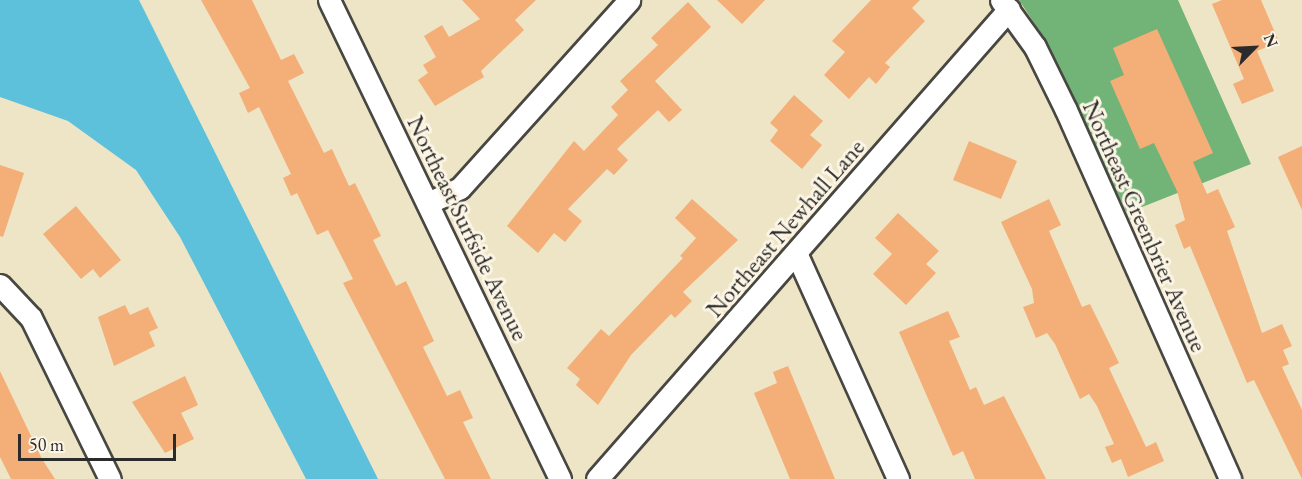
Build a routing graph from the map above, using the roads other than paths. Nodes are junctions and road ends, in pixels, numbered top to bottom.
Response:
1 (329, 0) edge
2 (629, 0) edge
3 (1005, 4) edge
4 (429, 203) junction
5 (797, 255) junction
6 (0, 285) edge
7 (110, 479) edge
8 (560, 479) edge
9 (597, 479) edge
10 (898, 479) edge
11 (1230, 479) edge

1 - 4 street, Northeast Surfside Avenue
2 - 4 street
3 - 5 street, Northeast Newhall Lane
3 - 11 street, Northeast Greenbrier Avenue
4 - 8 street, Northeast Surfside Avenue
5 - 9 street, Northeast Newhall Lane
5 - 10 street
6 - 7 street

